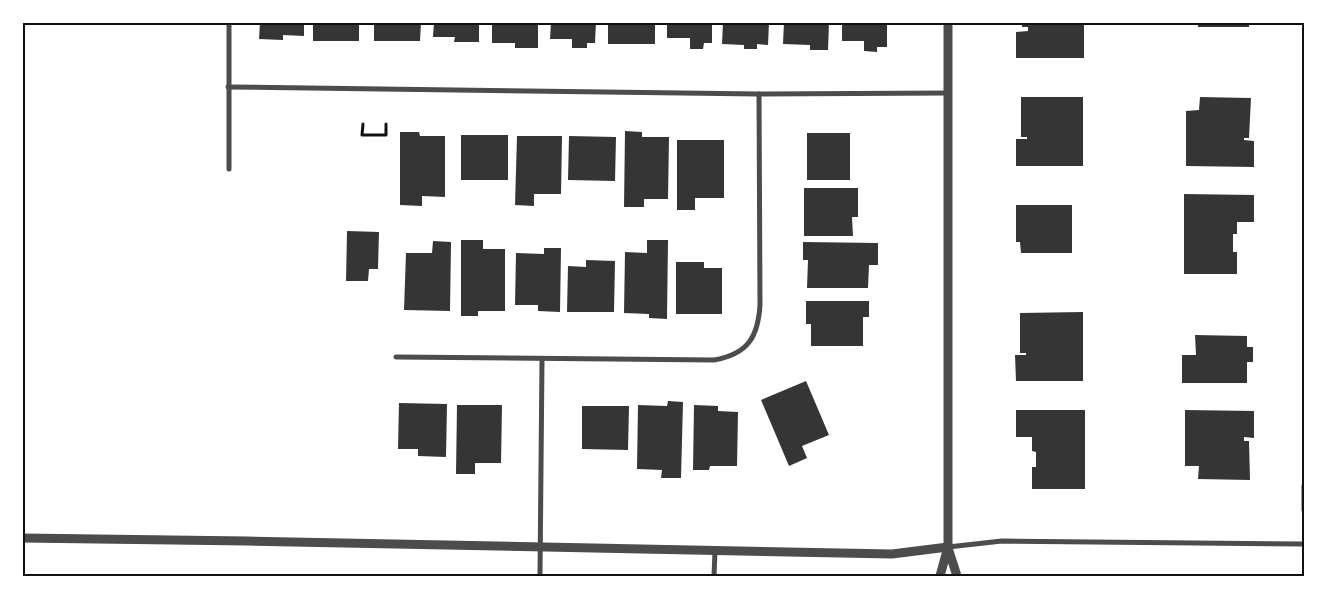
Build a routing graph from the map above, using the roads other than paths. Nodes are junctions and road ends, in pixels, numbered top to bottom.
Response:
1 (229, 22) edge
2 (948, 22) edge
3 (228, 87) junction
4 (948, 93) junction
5 (760, 94) junction
6 (229, 169) dead end
7 (396, 357) dead end
8 (542, 359) junction
9 (1304, 486) edge
10 (1304, 510) edge
11 (22, 538) edge
12 (1304, 544) edge
13 (541, 547) junction
14 (948, 547) junction
15 (715, 551) junction
16 (540, 576) edge
17 (714, 576) edge
18 (940, 576) edge
19 (957, 576) edge

1 - 3 street
2 - 4 street
3 - 5 street
3 - 6 street
4 - 5 street
4 - 14 street
5 - 8 street
7 - 8 street
8 - 13 street
9 - 10 street
11 - 13 street
12 - 14 street
13 - 15 street
13 - 16 street
14 - 15 street
14 - 18 street
14 - 19 street
15 - 17 street

